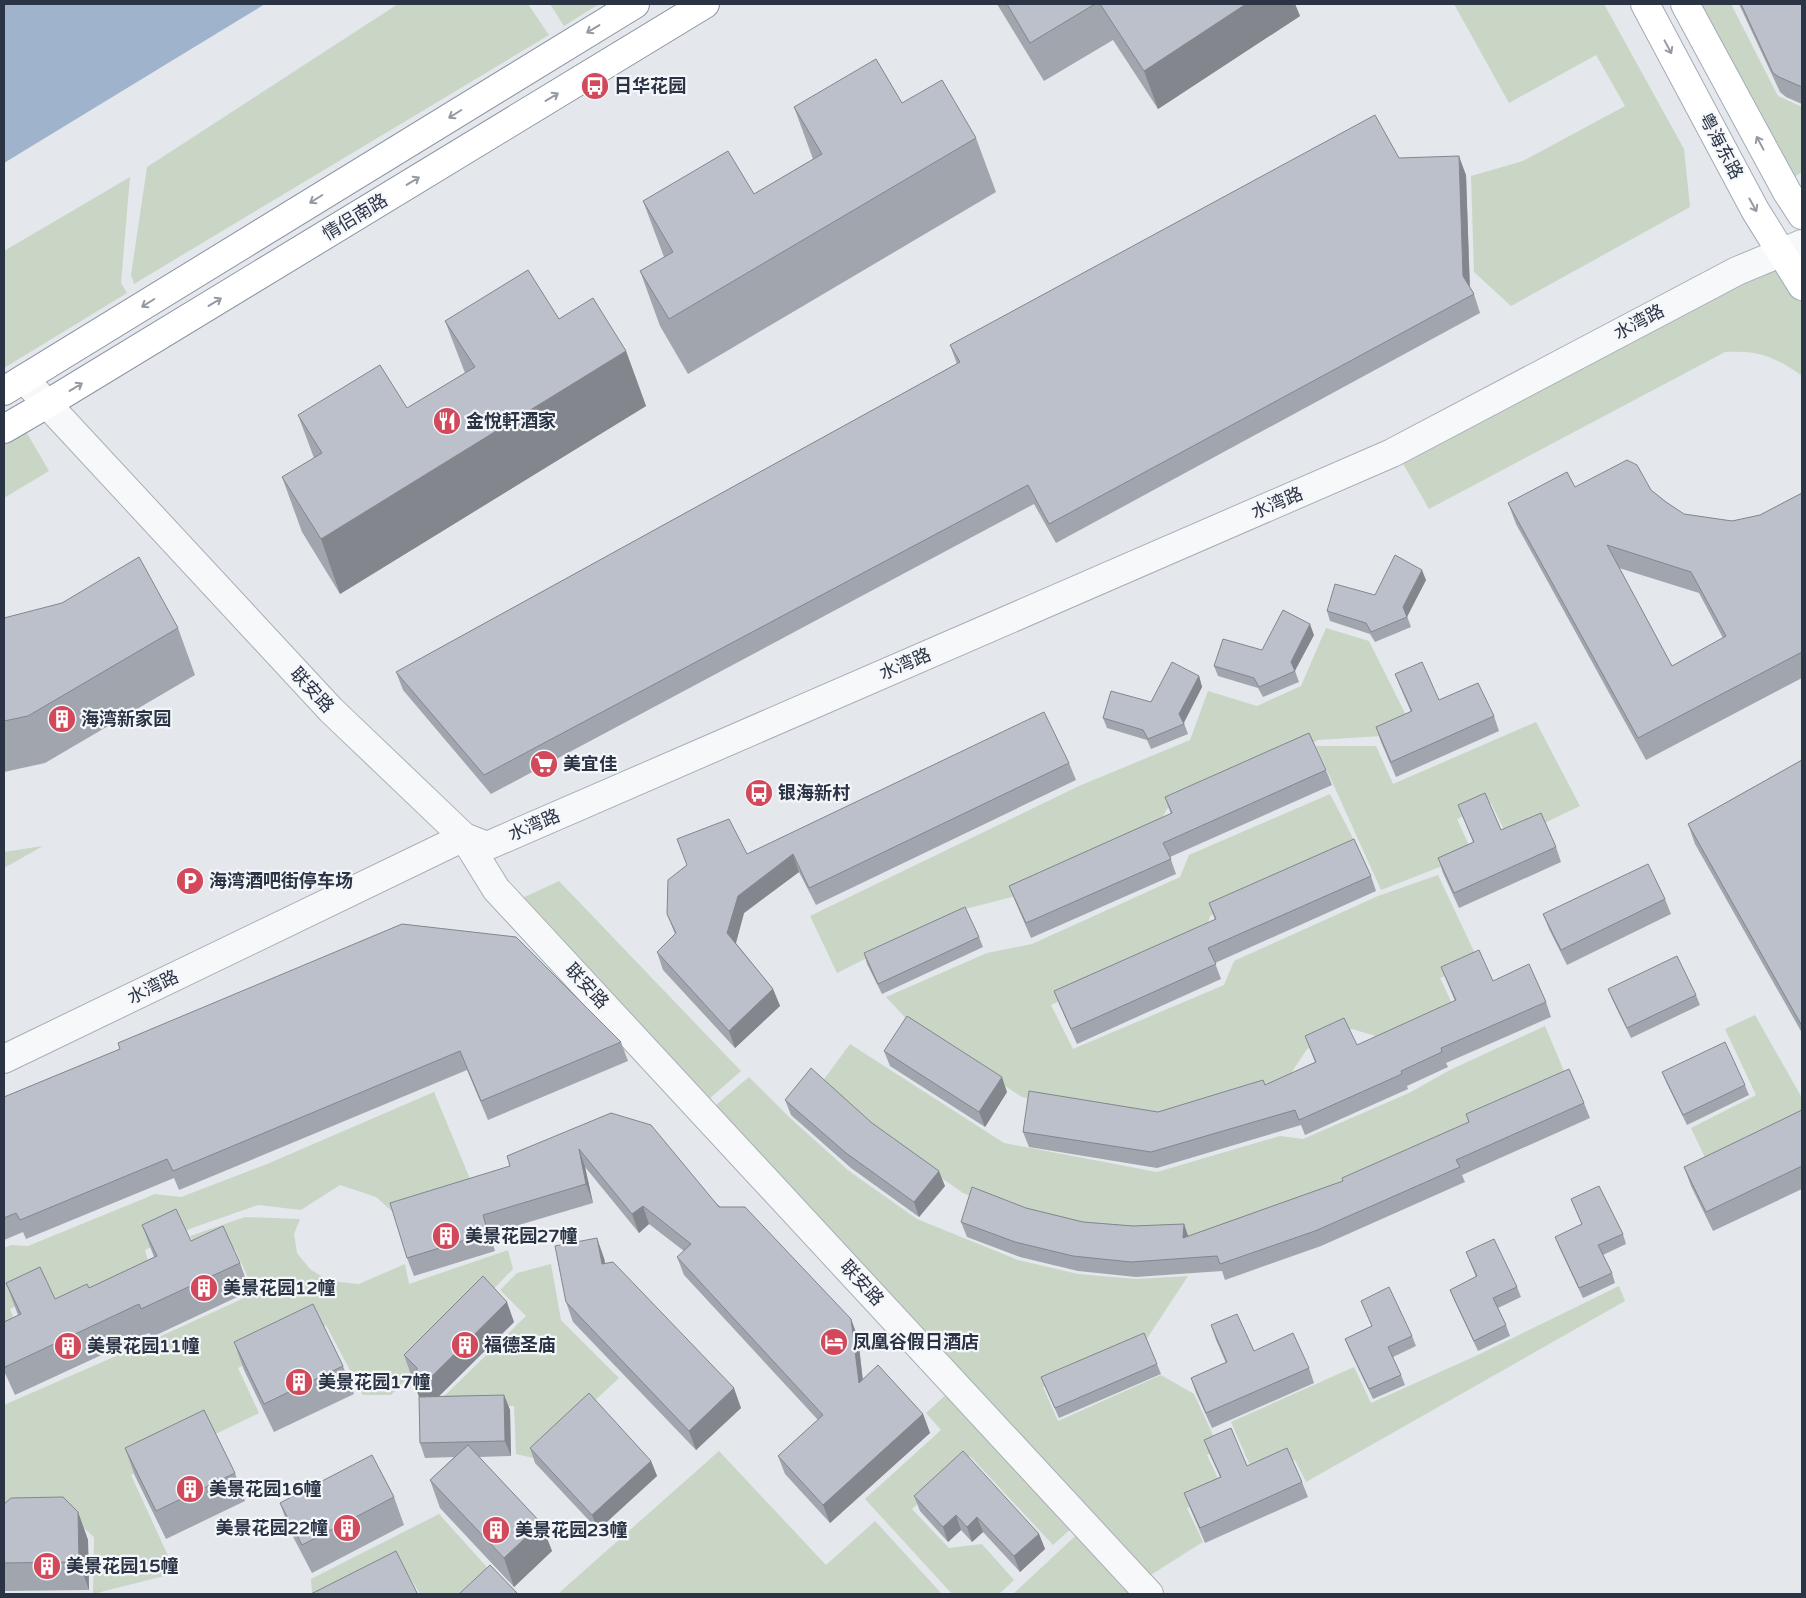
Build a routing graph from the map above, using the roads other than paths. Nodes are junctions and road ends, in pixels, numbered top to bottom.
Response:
1 (635, 4) edge
2 (705, 4) edge
3 (1645, 4) edge
4 (1685, 4) edge
5 (1802, 215) edge
6 (1792, 249) edge
7 (1802, 286) edge
8 (14, 385) edge
9 (48, 404) junction
10 (4, 429) edge
11 (464, 838) junction
12 (4, 1059) edge
13 (1149, 1594) edge

1 -> 8 main road, 情侣南路
9 -> 2 main road, 情侣南路
3 -> 6 main road, 粤海东路
5 -> 4 main road, 粤海东路
6 - 7 main road, 粤海东路
6 - 11 street, 水湾路
8 - 9 street, 联安路
9 - 10 main road, 情侣南路
9 - 11 street, 联安路
11 - 12 street, 水湾路
11 - 13 street, 联安路

